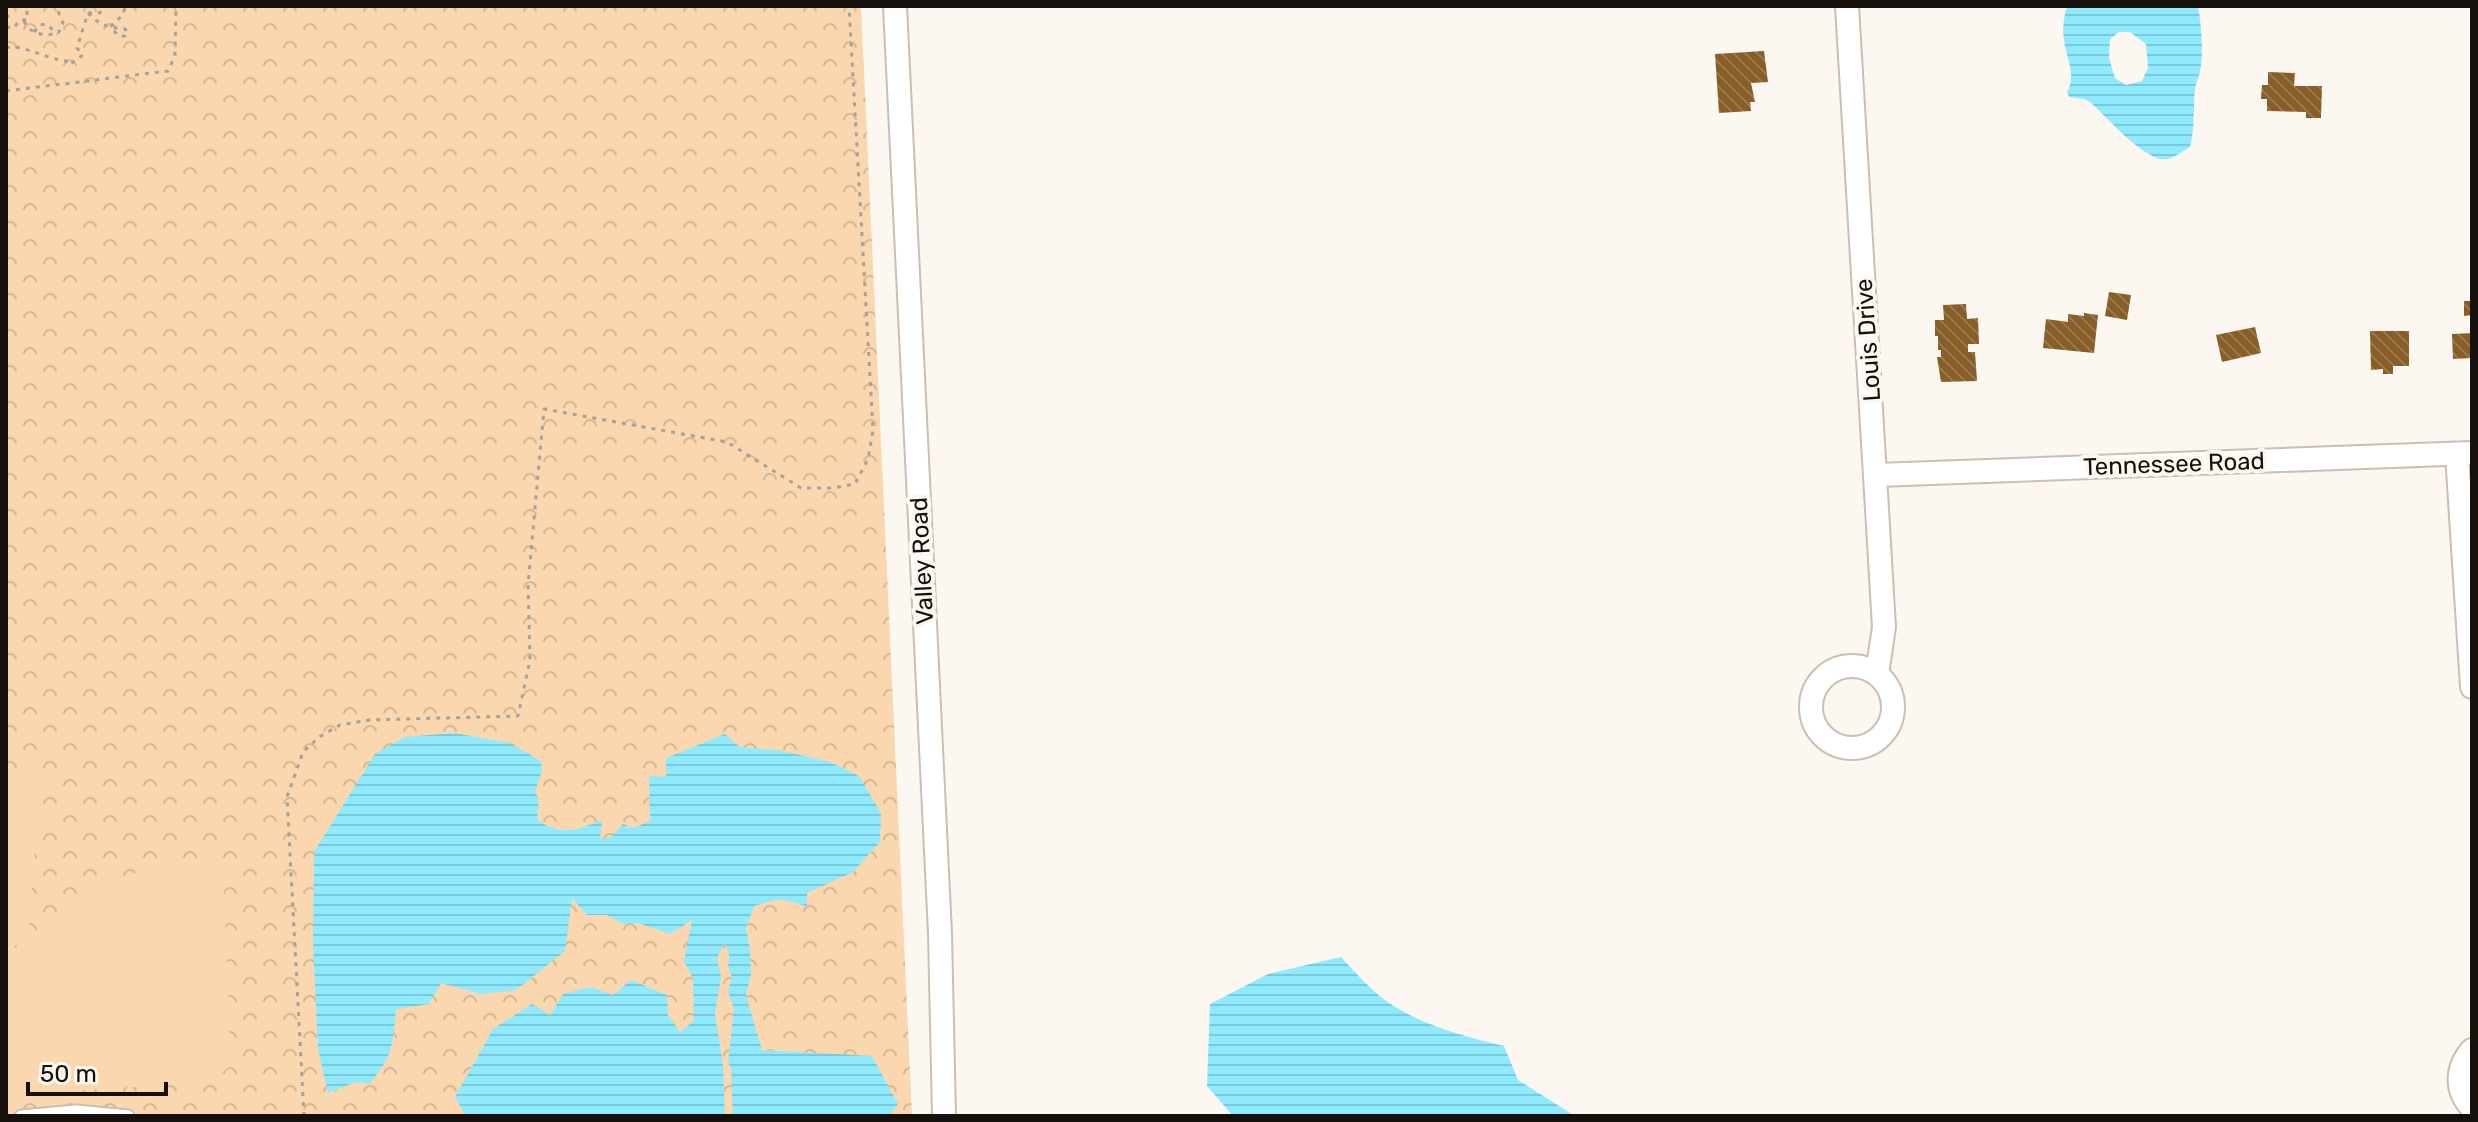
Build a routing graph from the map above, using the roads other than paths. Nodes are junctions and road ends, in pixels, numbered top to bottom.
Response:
1 (895, 6) edge
2 (1847, 6) edge
3 (2465, 453) edge
4 (1877, 475) junction
5 (1877, 674) dead end
6 (2472, 687) edge
7 (2472, 1050) edge
8 (2472, 1108) edge
9 (21, 1116) edge
10 (128, 1116) edge
11 (944, 1116) edge

1 - 11 street, Valley Road
2 - 4 street, Louis Drive
3 - 4 street, Tennessee Road
3 - 6 street
4 - 5 street, Louis Drive
7 - 8 street
9 - 10 lane

